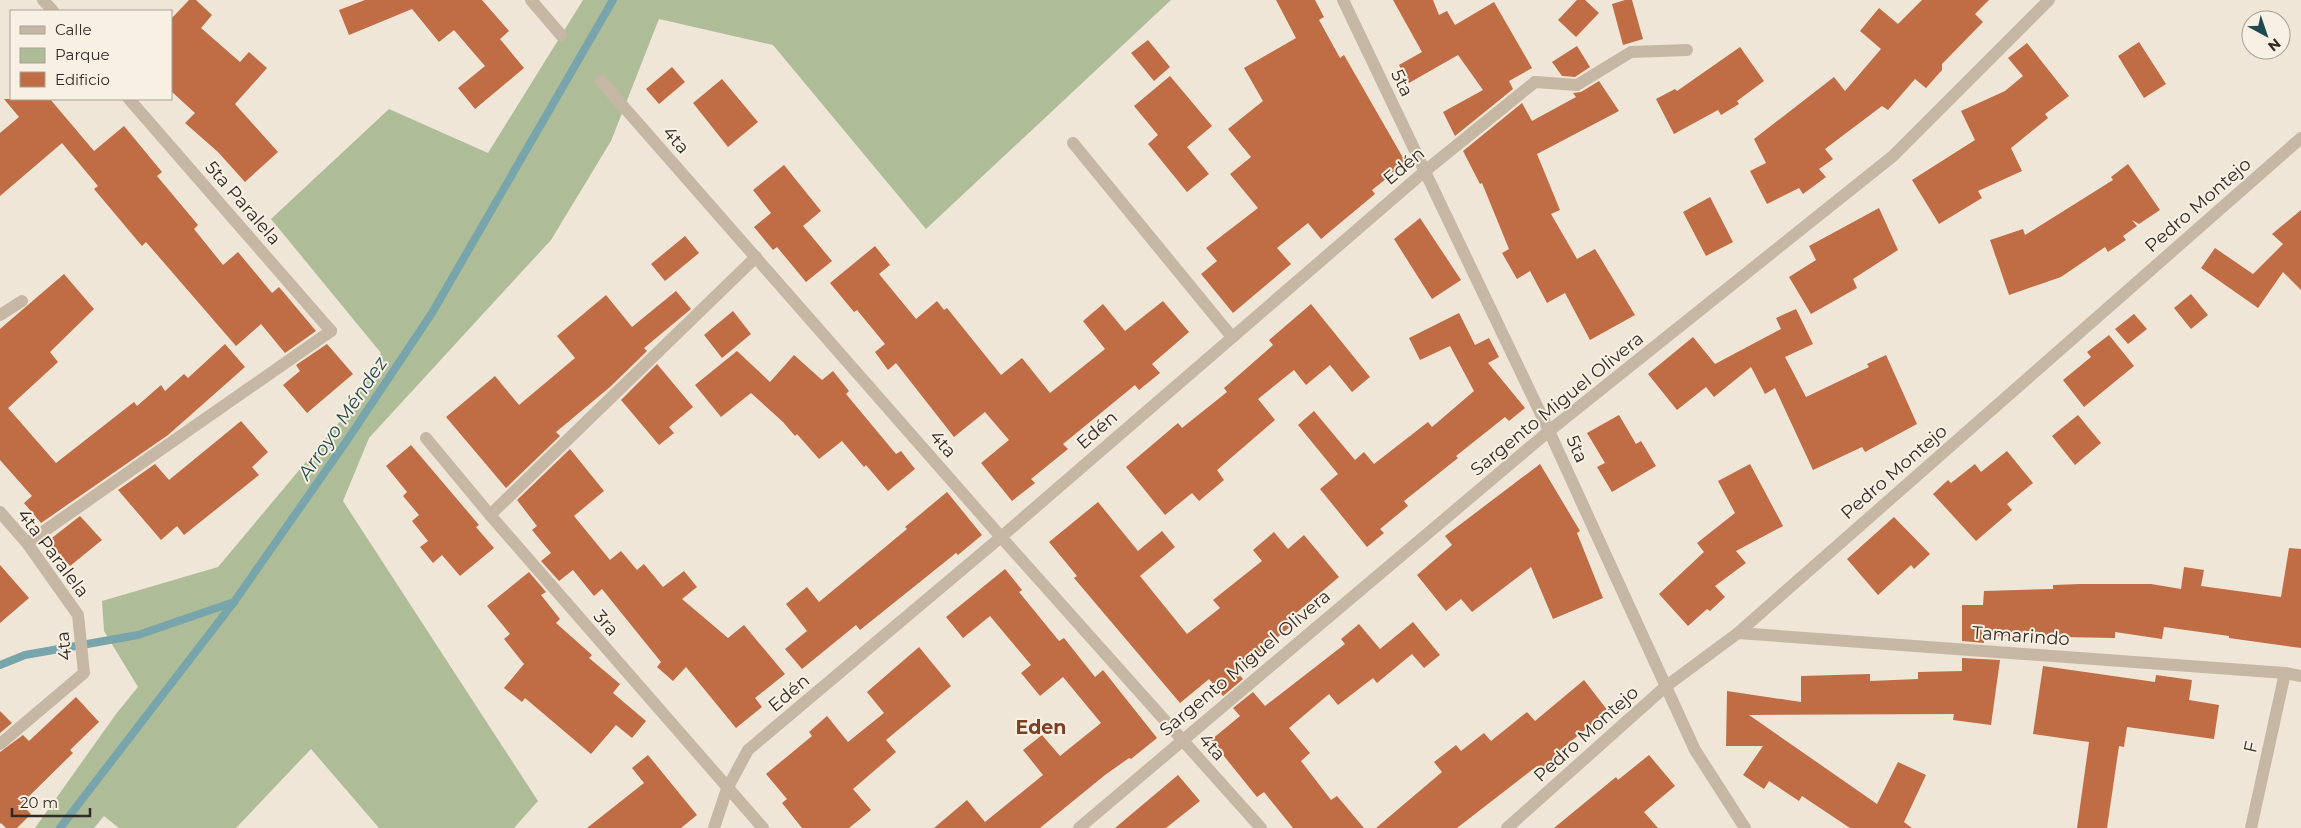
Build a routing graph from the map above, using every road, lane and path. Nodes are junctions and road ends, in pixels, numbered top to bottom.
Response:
1 (43, 0) edge
2 (531, 0) edge
3 (1342, 0) edge
4 (2049, 0) edge
5 (52, 10) edge
6 (561, 35) dead end
7 (1687, 50) dead end
8 (601, 81) dead end
9 (130, 100) edge
10 (2301, 138) edge
11 (1074, 143) dead end
12 (1425, 171) junction
13 (756, 257) junction
14 (22, 301) dead end
15 (0, 316) edge
16 (1232, 337) junction
17 (1549, 431) junction
18 (426, 438) dead end
19 (0, 512) edge
20 (490, 515) junction
21 (1001, 537) junction
22 (27, 543) junction
23 (78, 615) joint
24 (1738, 632) junction
25 (2284, 673) junction
26 (2301, 676) edge
27 (1665, 687) junction
28 (1181, 739) junction
29 (0, 744) edge
30 (728, 789) junction
31 (714, 828) edge
32 (763, 828) edge
33 (1079, 828) edge
34 (1261, 828) edge
35 (1506, 828) edge
36 (1745, 828) edge
37 (2251, 828) edge

1 - 5 street
2 - 6 street
3 - 12 street, 5ta
4 - 17 street, Sargento Miguel Olivera
7 - 12 street, Edén
8 - 13 street, 4ta
9 - 22 street, 5ta Paralela
10 - 24 street, Pedro Montejo
11 - 16 street
12 - 16 street, Edén
12 - 17 street, 5ta
13 - 20 street
13 - 21 street, 4ta
14 - 15 street
16 - 21 street, Edén
17 - 27 street, 5ta
17 - 28 street, Sargento Miguel Olivera
18 - 20 street, 3ra
19 - 22 street, 4ta Paralela
20 - 30 street, 3ra
21 - 28 street, 4ta
21 - 30 street, Edén
22 - 23 street, 4ta Paralela
23 - 29 street, 4ta
24 - 25 street, Tamarindo
24 - 27 street, Pedro Montejo
25 - 26 street, Tamarindo
25 - 37 street, F
27 - 35 street, Pedro Montejo
27 - 36 street, 5ta
28 - 33 street, Sargento Miguel Olivera
28 - 34 street, 4ta
30 - 31 street, Edén
30 - 32 street, 3ra

